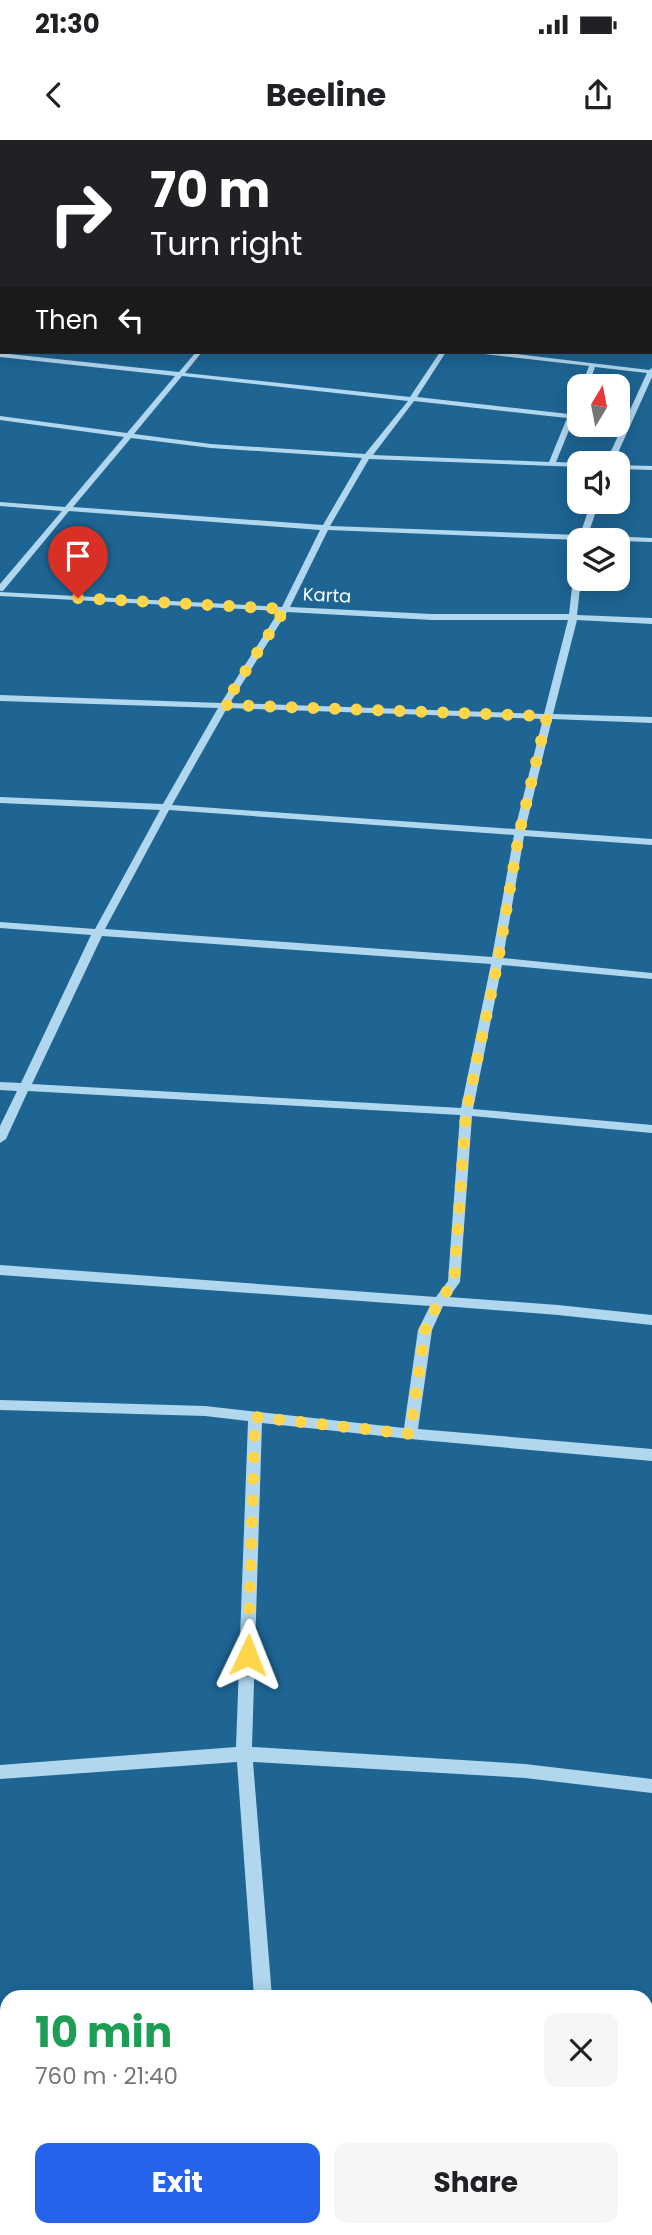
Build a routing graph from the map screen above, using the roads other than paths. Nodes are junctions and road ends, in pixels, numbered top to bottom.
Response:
1 (197, 354) edge
2 (442, 354) edge
3 (502, 354) edge
4 (0, 355) edge
5 (593, 364) junction
6 (652, 371) edge
7 (589, 374) edge
8 (179, 375) junction
9 (412, 400) junction
10 (567, 416) edge
11 (0, 418) edge
12 (567, 428) edge
13 (129, 435) junction
14 (615, 451) edge
15 (367, 457) junction
16 (552, 464) junction
17 (567, 465) edge
18 (630, 467) edge
19 (652, 468) edge
20 (0, 504) edge
21 (68, 509) junction
22 (325, 528) junction
23 (567, 538) edge
24 (630, 540) edge
25 (652, 540) edge
26 (0, 591) edge
27 (576, 591) edge
28 (285, 609) junction
29 (573, 617) junction
30 (652, 621) edge
31 (0, 698) edge
32 (224, 705) junction
33 (547, 716) junction
34 (652, 720) edge
35 (0, 800) edge
36 (166, 807) junction
37 (519, 834) junction
38 (652, 842) edge
39 (0, 925) edge
40 (98, 932) junction
41 (498, 961) junction
42 (652, 976) edge
43 (0, 1086) edge
44 (23, 1088) junction
45 (466, 1112) junction
46 (652, 1129) edge
47 (0, 1139) edge
48 (0, 1270) edge
49 (438, 1303) junction
50 (652, 1320) edge
51 (0, 1405) edge
52 (255, 1417) junction
53 (410, 1434) junction
54 (652, 1455) edge
55 (244, 1754) junction
56 (0, 1772) edge
57 (652, 1786) edge
58 (262, 1990) edge

1 - 8 street
2 - 9 street
3 - 5 street
4 - 8 street
5 - 6 street
5 - 7 street
6 - 14 street
8 - 9 street
8 - 13 street
9 - 10 street
9 - 15 street
11 - 13 street
12 - 16 street
13 - 15 street
13 - 21 street
15 - 16 street
15 - 22 street
16 - 17 street
18 - 19 street
20 - 21 street
21 - 22 street
21 - 26 street
22 - 23 street
22 - 28 street
24 - 25 street
26 - 28 street, Karta
27 - 29 street
28 - 29 street, Karta
28 - 32 street
29 - 30 street, Karta
29 - 33 street
31 - 32 street
32 - 33 street
32 - 36 street
33 - 34 street
33 - 37 street
35 - 36 street
36 - 37 street
36 - 40 street
37 - 38 street
37 - 41 street
39 - 40 street
40 - 41 street
40 - 44 street
41 - 42 street
41 - 45 street
43 - 44 street
44 - 45 street
44 - 47 street
45 - 46 street
45 - 49 street
48 - 49 street
49 - 50 street
49 - 53 street
51 - 52 street
52 - 53 street
52 - 55 street
53 - 54 street
55 - 56 street
55 - 57 street
55 - 58 street

